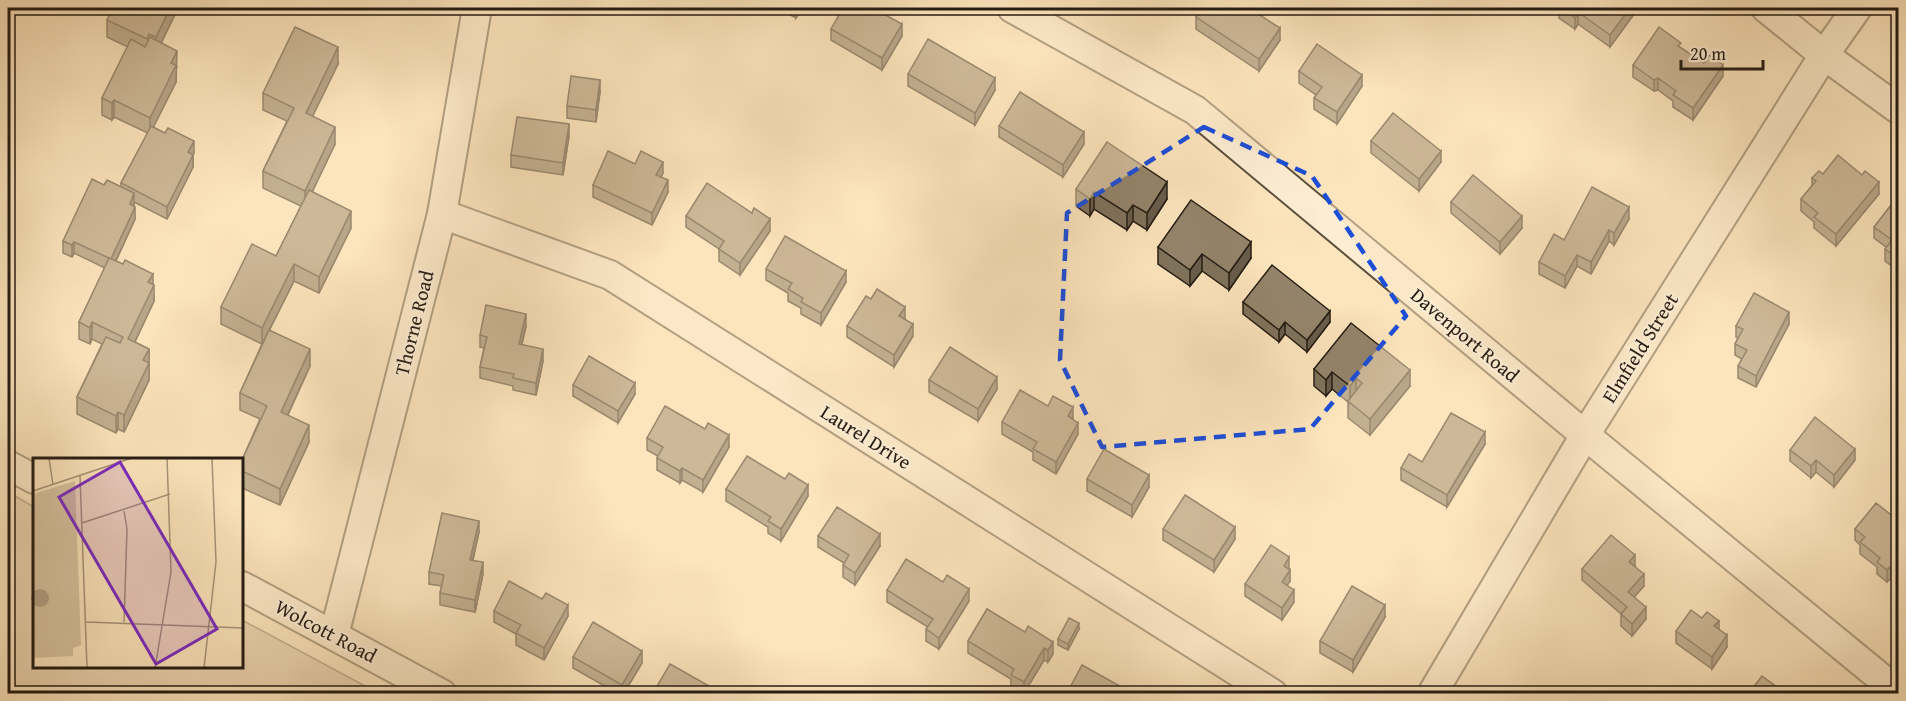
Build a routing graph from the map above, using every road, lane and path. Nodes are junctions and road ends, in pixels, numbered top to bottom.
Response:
1 (477, 8) edge
2 (1012, 8) edge
3 (1767, 8) edge
4 (1857, 8) edge
5 (1824, 55) junction
6 (1899, 110) edge
7 (442, 214) junction
8 (1586, 435) junction
9 (8, 465) edge
10 (33, 478) edge
11 (243, 587) edge
12 (334, 635) junction
13 (1899, 692) edge
14 (442, 693) edge
15 (1272, 693) edge
16 (1432, 693) edge

1 - 7 street, Thorne Road
2 - 8 street, Davenport Road
3 - 5 street
4 - 5 street, Elmfield Street
5 - 6 street
5 - 8 street, Elmfield Street
7 - 12 street, Thorne Road
7 - 15 street, Laurel Drive
8 - 13 street, Davenport Road
8 - 16 street, Elmfield Street
9 - 10 street
11 - 12 street, Wolcott Road
12 - 14 street, Wolcott Road

